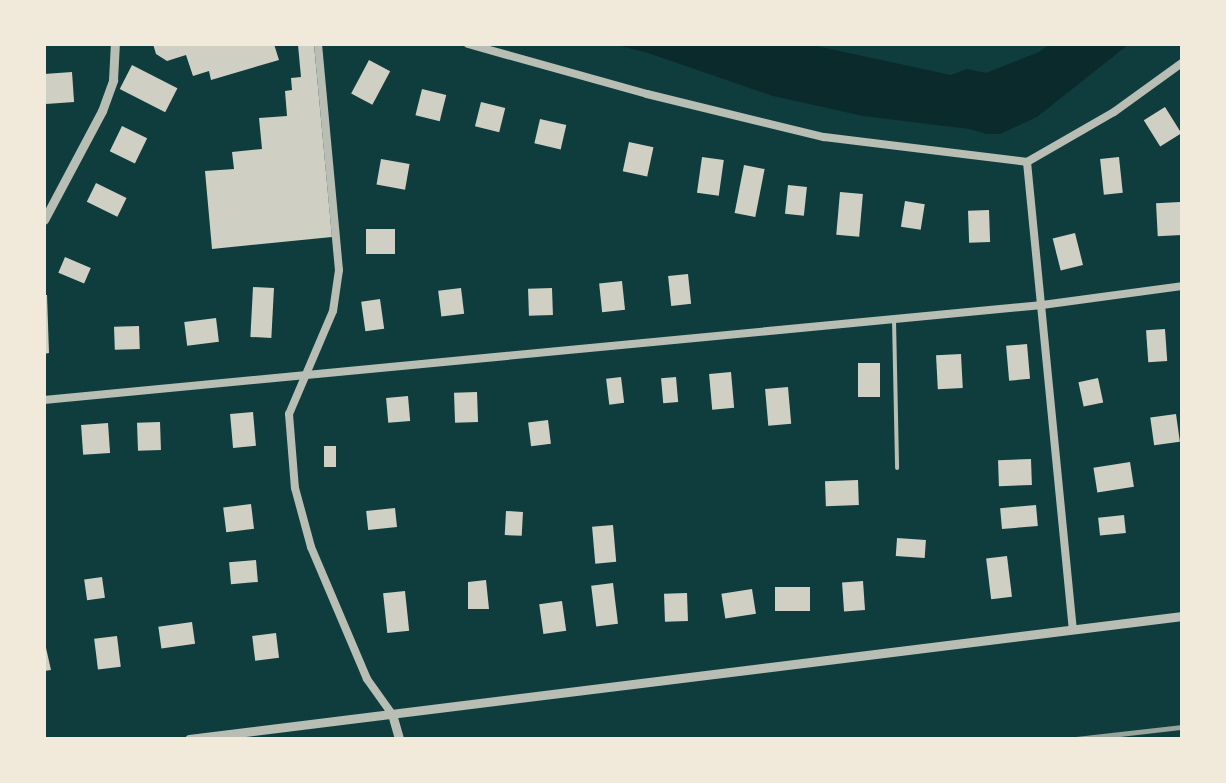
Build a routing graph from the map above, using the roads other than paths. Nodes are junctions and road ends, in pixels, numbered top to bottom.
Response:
1 (115, 44) edge
2 (318, 44) edge
3 (468, 44) edge
4 (1182, 63) edge
5 (1027, 162) junction
6 (44, 220) edge
7 (1182, 286) edge
8 (1042, 305) junction
9 (894, 317) junction
10 (306, 375) junction
11 (44, 400) edge
12 (897, 468) dead end
13 (1182, 616) edge
14 (1073, 630) junction
15 (392, 714) junction
16 (189, 739) edge
17 (399, 739) edge

1 - 6 street
2 - 10 street
3 - 5 street
4 - 5 street
5 - 8 street
7 - 8 street
8 - 9 street
8 - 14 street
9 - 10 street
9 - 12 lane
10 - 11 street
10 - 15 street
13 - 14 street
14 - 15 street
15 - 16 street
15 - 17 street

